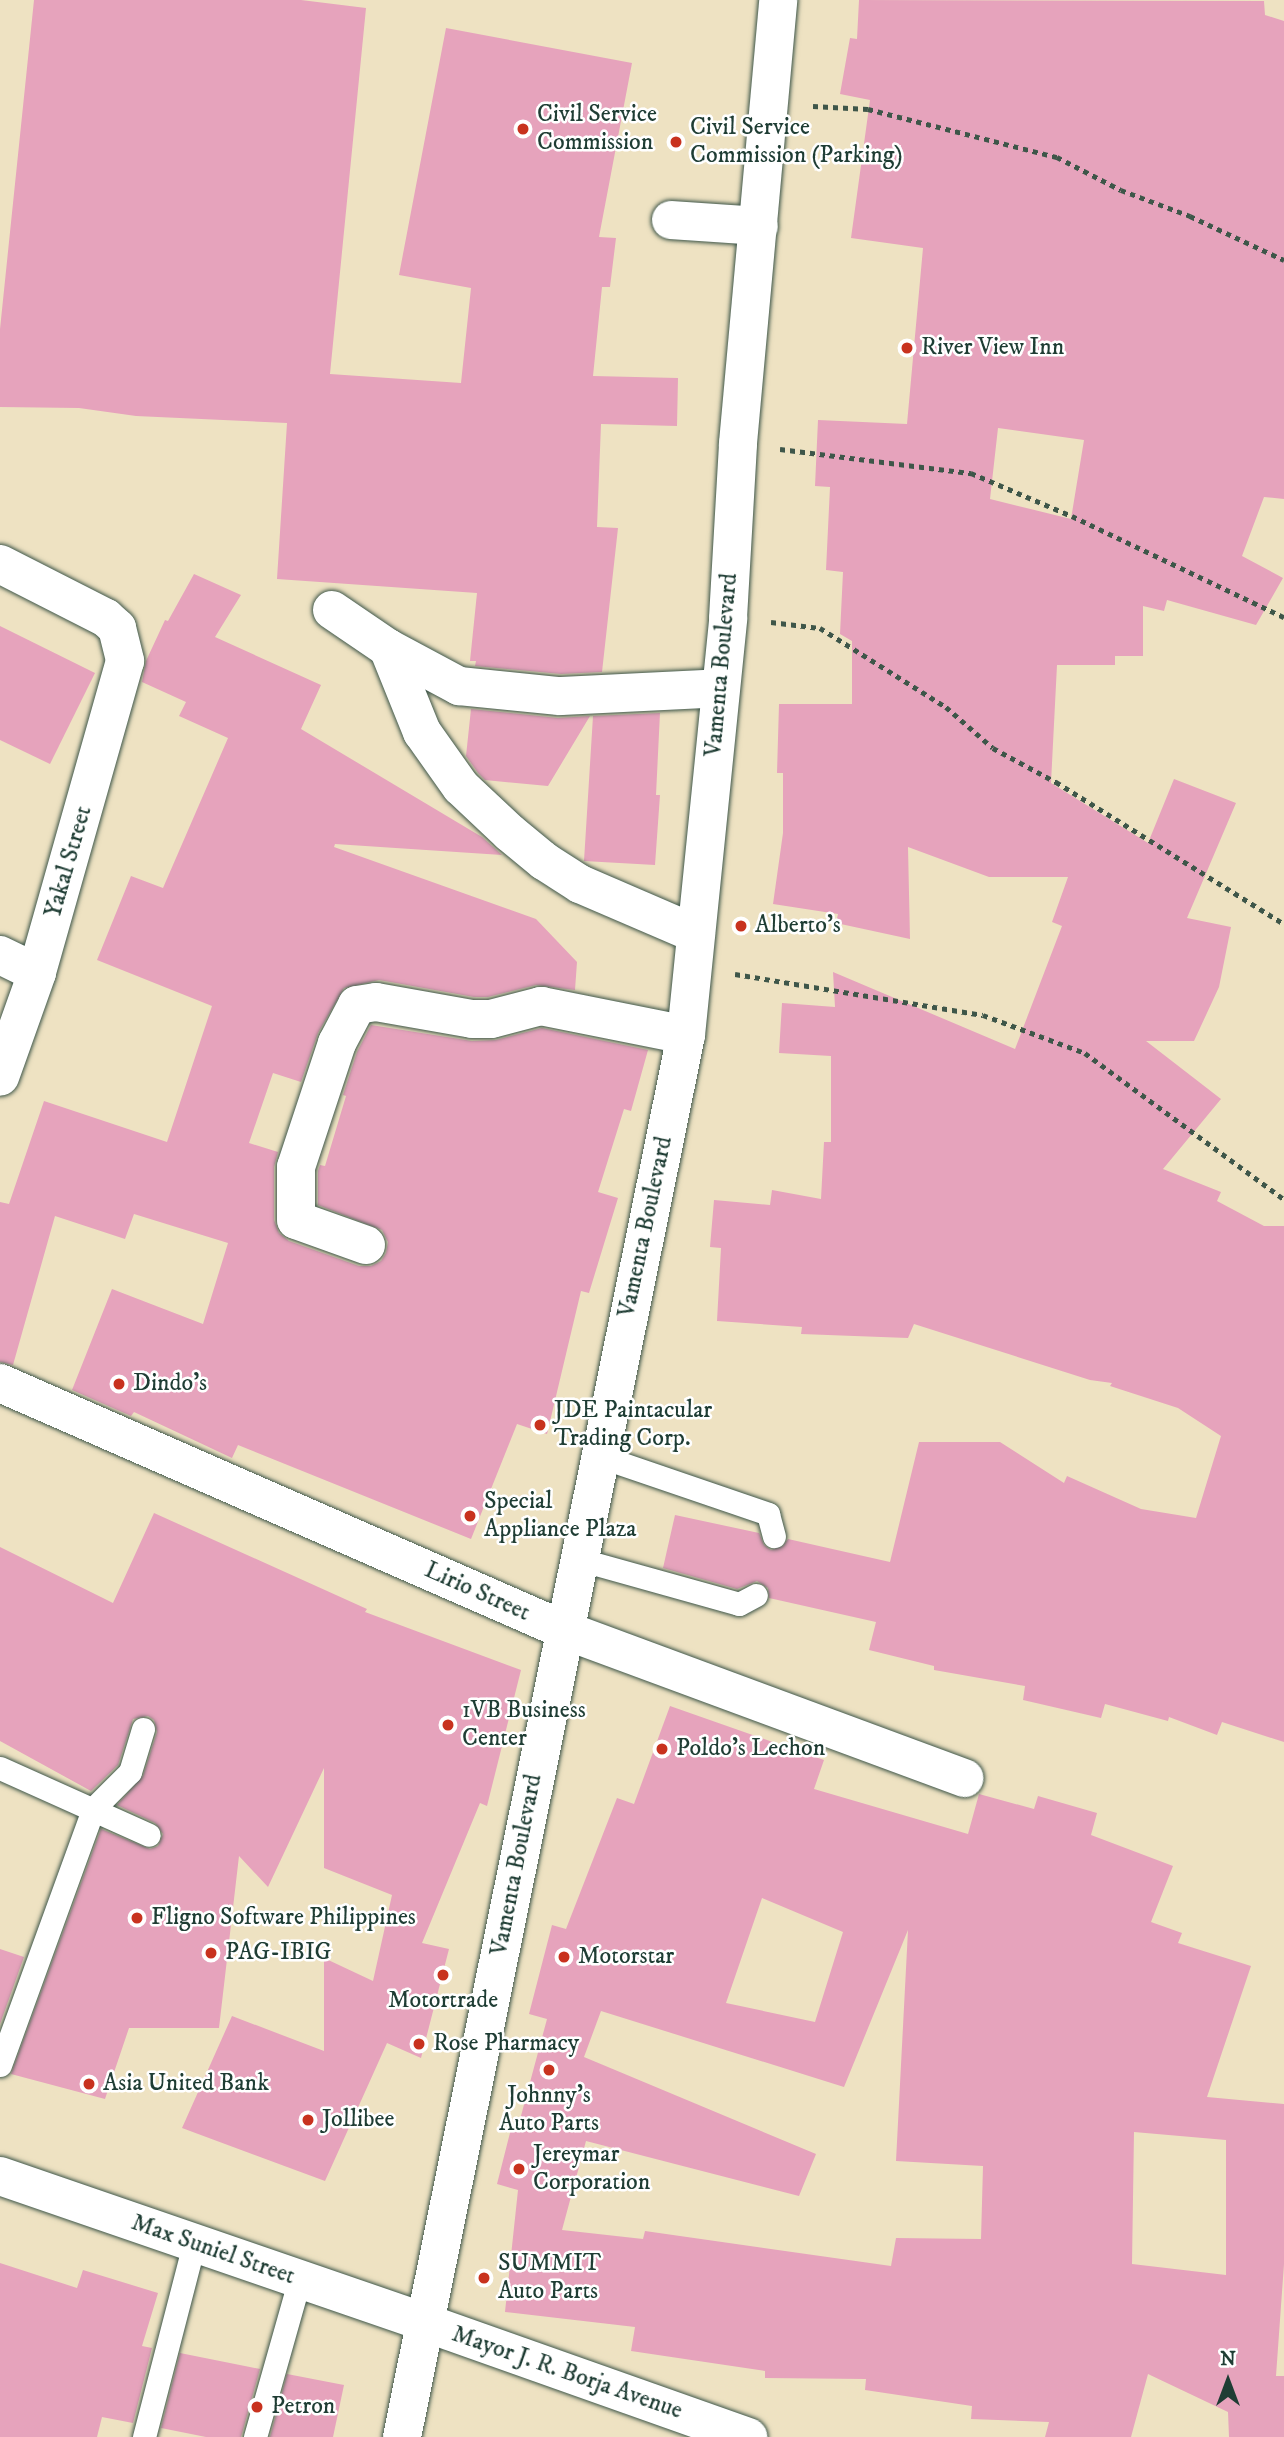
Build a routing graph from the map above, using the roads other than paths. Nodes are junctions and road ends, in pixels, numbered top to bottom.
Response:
1 (778, 0) edge
2 (671, 220) dead end
3 (759, 226) junction
4 (0, 564) edge
5 (332, 610) dead end
6 (388, 648) junction
7 (721, 688) junction
8 (694, 950) junction
9 (0, 955) edge
10 (37, 973) junction
11 (686, 1035) junction
12 (0, 1077) edge
13 (366, 1245) dead end
14 (0, 1383) edge
15 (599, 1456) junction
16 (774, 1536) dead end
17 (578, 1559) junction
18 (756, 1595) dead end
19 (564, 1629) junction
20 (143, 1730) dead end
21 (0, 1768) edge
22 (964, 1778) dead end
23 (93, 1809) junction
24 (149, 1835) dead end
25 (0, 2065) edge
26 (0, 2176) edge
27 (194, 2243) junction
28 (299, 2281) junction
29 (426, 2323) junction
30 (144, 2437) edge
31 (255, 2437) edge
32 (402, 2437) edge
33 (748, 2437) edge

1 - 3 main road, Vamenta Boulevard
2 - 3 main road
3 - 7 main road, Vamenta Boulevard
4 - 10 main road, Yakal Street
5 - 6 main road
6 - 7 main road
6 - 8 main road
7 - 8 main road, Vamenta Boulevard
8 - 11 main road, Vamenta Boulevard
9 - 10 main road
10 - 12 main road, Yakal Street
11 - 13 main road
11 - 15 main road, Vamenta Boulevard
14 - 19 main road, Lirio Street
15 - 16 lane
15 - 17 main road, Vamenta Boulevard
17 - 18 lane
17 - 19 main road, Vamenta Boulevard
19 - 22 main road, Lirio Street
19 - 29 main road, Vamenta Boulevard
20 - 23 lane
21 - 23 lane
23 - 24 lane
23 - 25 lane
26 - 27 main road, Max Suniel Street
27 - 28 main road, Max Suniel Street
27 - 30 lane
28 - 29 main road, Max Suniel Street
28 - 31 lane
29 - 32 main road, Vamenta Boulevard
29 - 33 main road, Mayor J. R. Borja Avenue

